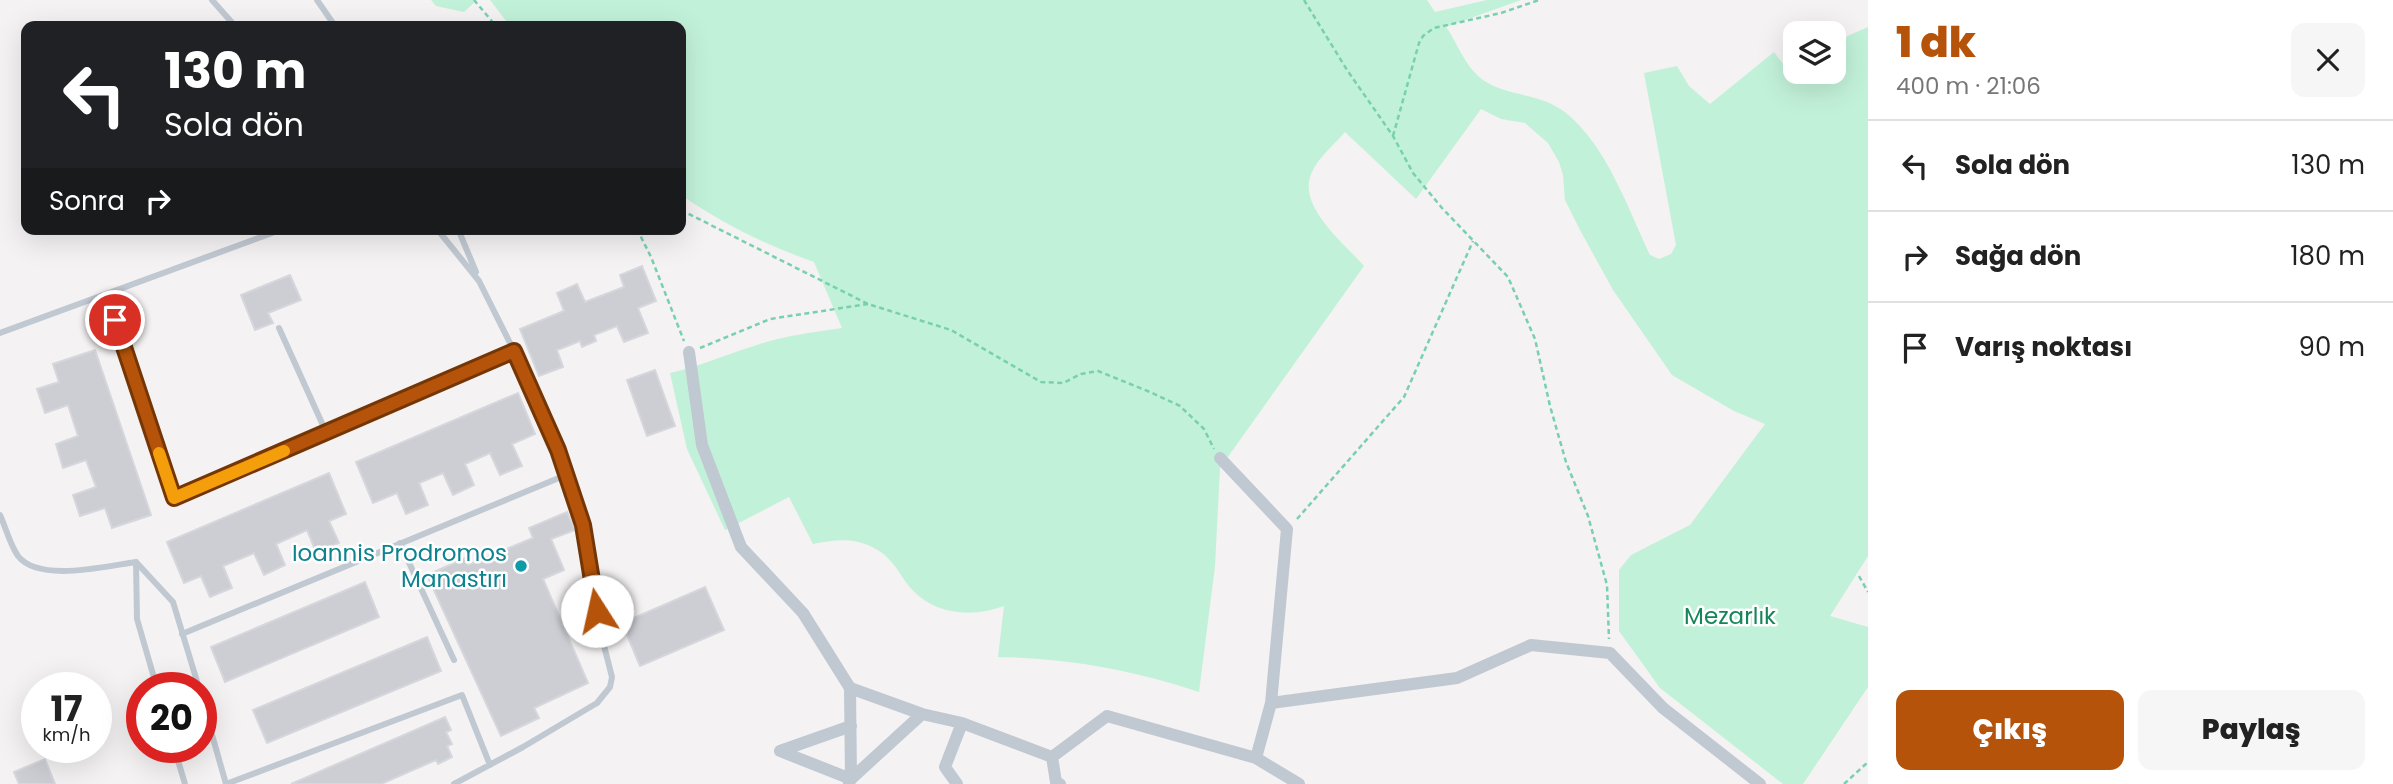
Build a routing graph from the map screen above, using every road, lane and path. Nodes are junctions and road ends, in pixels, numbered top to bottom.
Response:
1 (212, 0) edge
2 (317, 0) edge
3 (474, 0) edge
4 (1304, 0) edge
5 (1539, 0) edge
6 (231, 21) edge
7 (332, 21) edge
8 (492, 21) edge
9 (1393, 136) junction
10 (686, 213) edge
11 (267, 235) edge
12 (443, 235) edge
13 (460, 235) edge
14 (640, 235) edge
15 (1473, 241) junction
16 (479, 281) junction
17 (106, 295) junction
18 (868, 304) junction
19 (279, 328) dead end
20 (0, 333) edge
21 (514, 351) junction
22 (689, 352) junction
23 (326, 432) junction
24 (1220, 458) joint
25 (566, 475) junction
26 (0, 515) edge
27 (1287, 530) junction
28 (400, 543) junction
29 (135, 562) junction
30 (1859, 576) dead end
31 (1868, 592) edge
32 (183, 634) junction
33 (1609, 653) junction
34 (454, 660) dead end
35 (152, 672) edge
36 (194, 672) edge
37 (850, 688) junction
38 (1271, 703) junction
39 (922, 714) junction
40 (962, 723) junction
41 (851, 726) junction
42 (217, 752) edge
43 (1052, 757) junction
44 (1256, 758) junction
45 (1868, 762) edge
46 (179, 763) edge
47 (490, 765) junction
48 (850, 782) edge
49 (1056, 783) edge
50 (185, 784) edge
51 (226, 784) edge
52 (454, 784) edge
53 (957, 784) edge
54 (1299, 784) edge
55 (1760, 784) edge
56 (1844, 784) edge

1 - 6 lane
2 - 7 lane
3 - 8 path
4 - 9 path
5 - 9 path
9 - 15 path
10 - 18 path
11 - 17 lane
12 - 16 lane
13 - 16 lane
14 - 22 path
15 - 27 path
15 - 33 path
16 - 21 lane
17 - 20 lane
17 - 23 lane
18 - 22 path
18 - 24 path
19 - 23 lane
21 - 23 lane
21 - 25 lane
22 - 37 street
24 - 27 street
25 - 28 lane
25 - 47 lane
26 - 29 lane
27 - 38 street
28 - 32 lane
28 - 34 lane
29 - 32 lane
29 - 35 lane
30 - 31 path
32 - 36 lane
33 - 38 street
33 - 55 street
37 - 39 street
37 - 41 street
38 - 44 street
39 - 40 street
39 - 48 street
40 - 43 street
40 - 53 street
41 - 48 street
41 - 48 street
42 - 51 lane
43 - 44 street
43 - 49 street
44 - 54 street
45 - 56 path
46 - 50 lane
47 - 51 lane
47 - 52 lane

